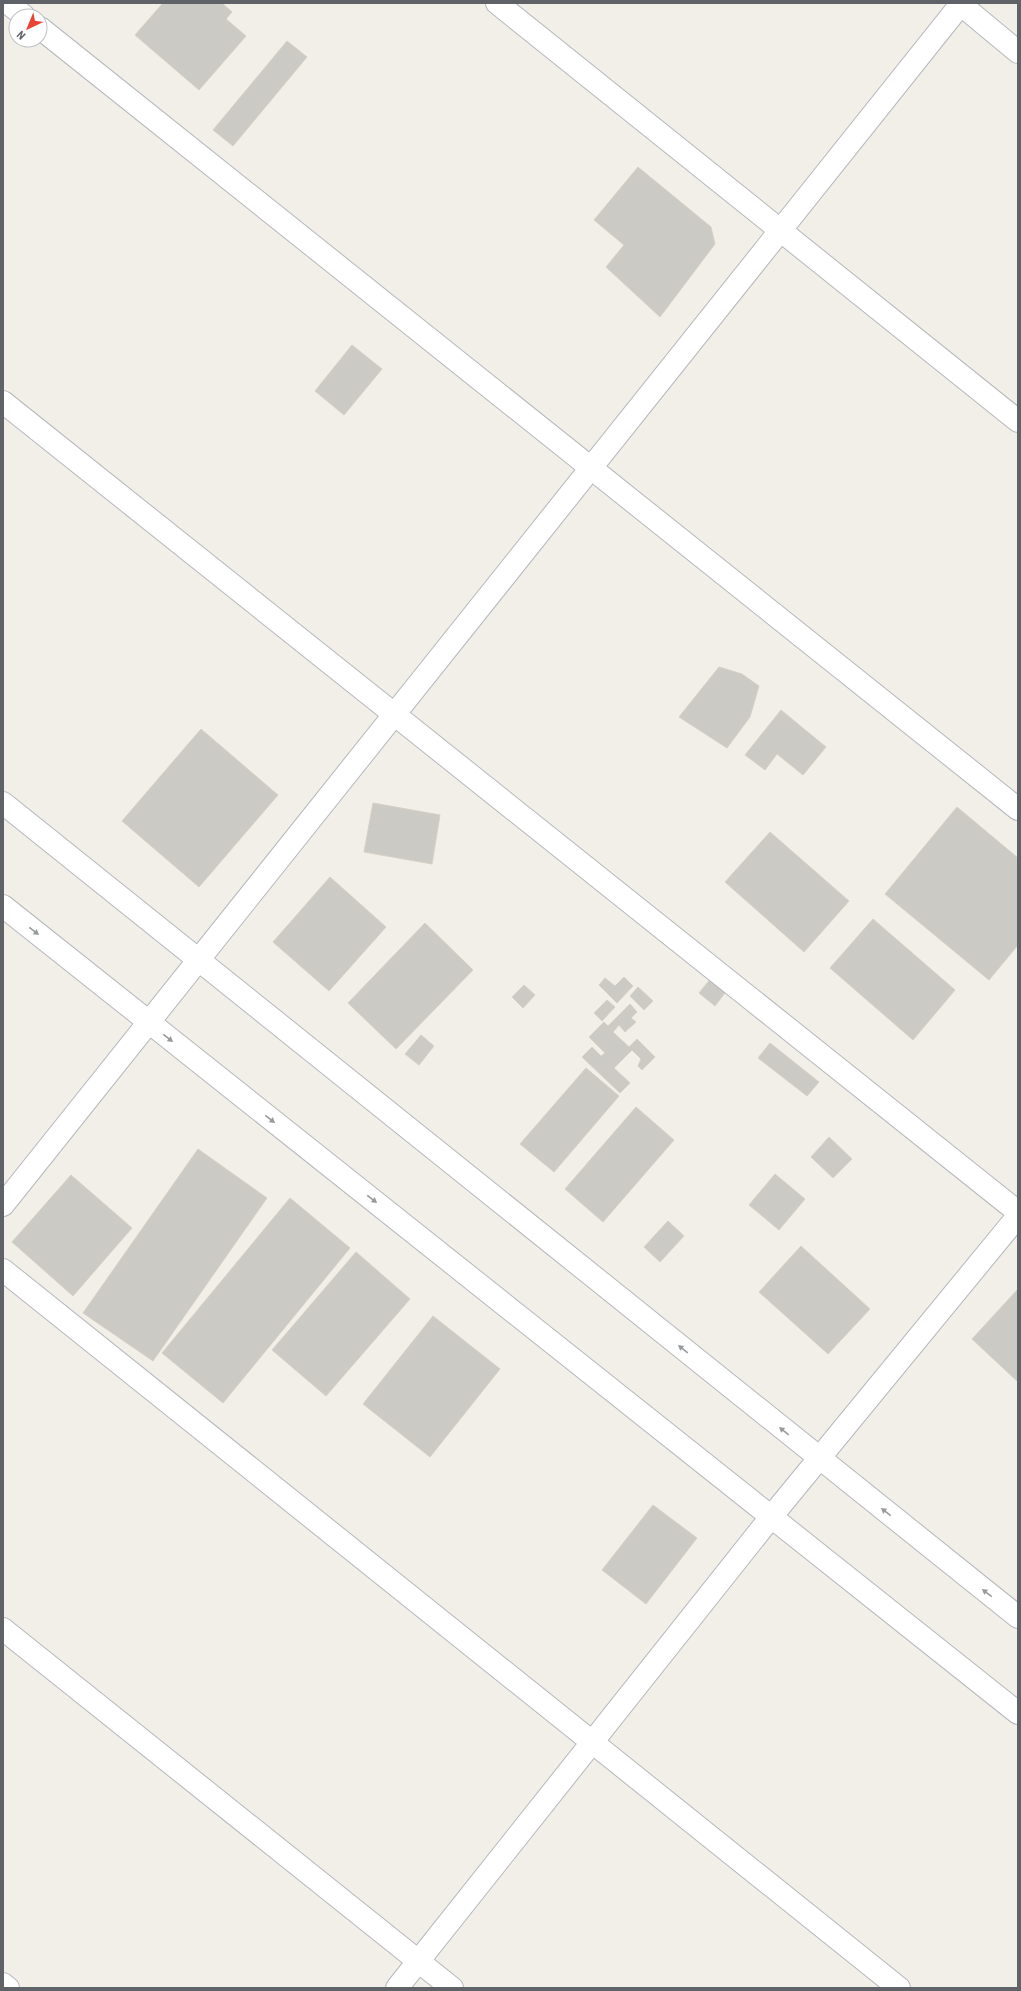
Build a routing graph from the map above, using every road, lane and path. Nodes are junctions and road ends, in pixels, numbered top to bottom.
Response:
1 (497, 3) edge
2 (960, 4) edge
3 (48, 34) edge
4 (1018, 52) edge
5 (780, 230) junction
6 (3, 402) edge
7 (1018, 420) edge
8 (591, 468) junction
9 (394, 714) junction
10 (3, 803) edge
11 (1018, 809) edge
12 (3, 906) edge
13 (198, 960) junction
14 (148, 1022) junction
15 (3, 1204) edge
16 (1018, 1212) edge
17 (1018, 1216) edge
18 (3, 1270) edge
19 (819, 1459) junction
20 (771, 1517) junction
21 (1018, 1617) edge
22 (3, 1629) edge
23 (1018, 1713) edge
24 (593, 1742) junction
25 (419, 1961) junction
26 (3, 1984) edge
27 (8, 1988) edge
28 (397, 1988) edge
29 (452, 1988) edge
30 (899, 1988) edge

1 - 5 street
2 - 4 street
2 - 5 street
3 - 8 street
5 - 7 street
5 - 8 street
6 - 9 street
8 - 9 street
8 - 11 street
9 - 13 street
9 - 16 street
10 - 13 street
12 -> 14 street
13 - 14 street
19 -> 13 street
14 - 15 street
14 -> 20 street
17 - 19 street
18 - 24 street
19 - 20 street
21 -> 19 street
20 - 23 street
20 - 24 street
22 - 25 street
24 - 25 street
24 - 30 street
25 - 28 street
25 - 29 street
26 - 27 street

